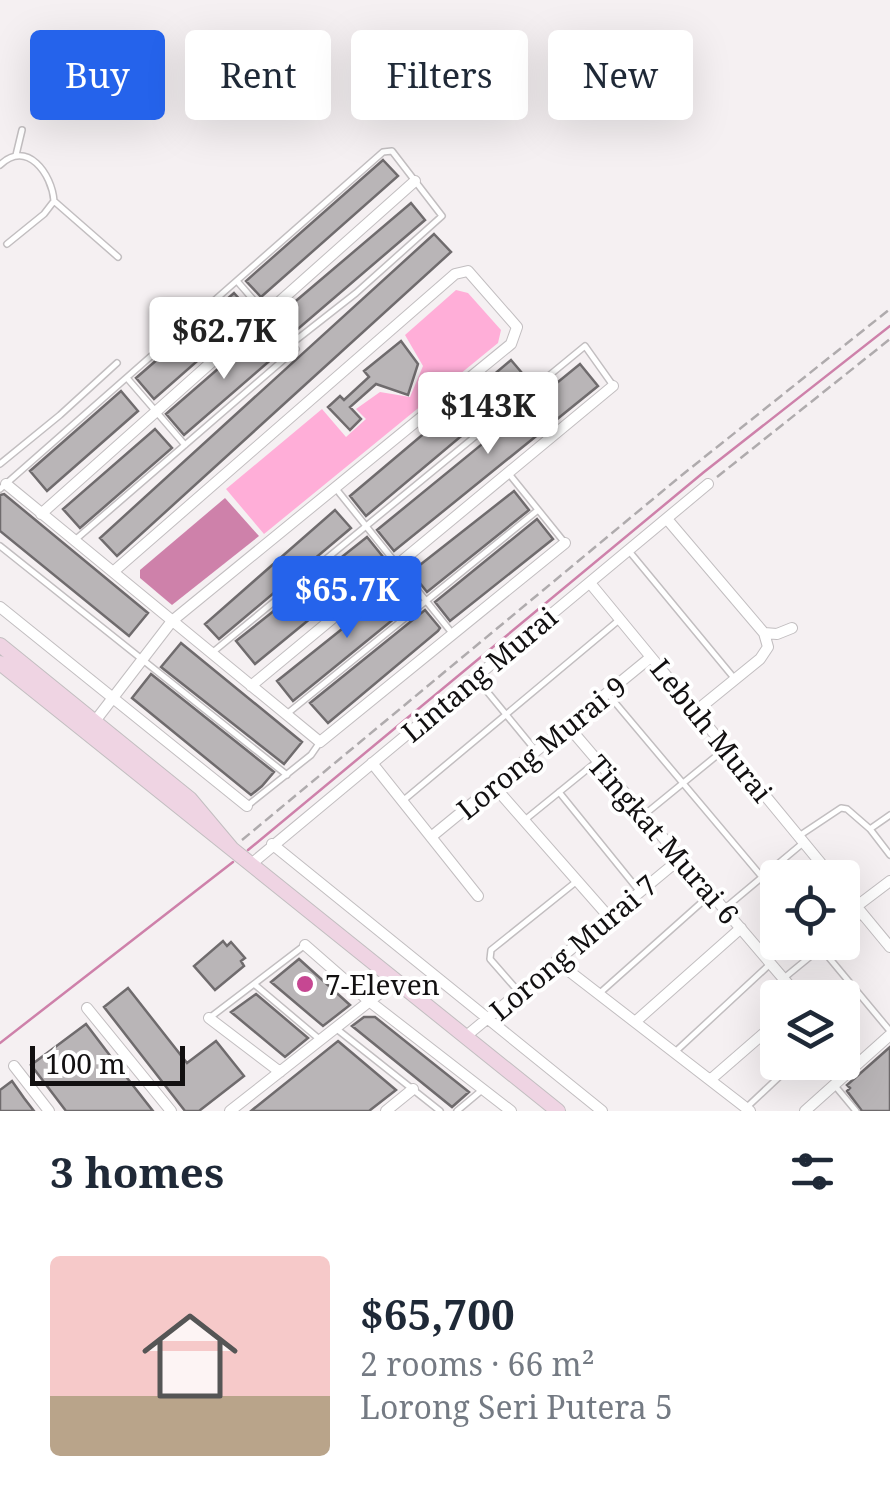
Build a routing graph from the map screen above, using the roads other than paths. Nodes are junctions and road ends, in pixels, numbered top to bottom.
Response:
1 (22, 130) dead end
2 (16, 155) junction
3 (0, 165) edge
4 (416, 181) junction
5 (54, 201) junction
6 (6, 244) dead end
7 (118, 257) dead end
8 (236, 282) junction
9 (266, 314) junction
10 (291, 344) junction
11 (116, 363) dead end
12 (127, 378) junction
13 (614, 386) joint
14 (156, 412) junction
15 (185, 446) junction
16 (0, 464) edge
17 (509, 473) junction
18 (708, 484) road end
19 (3, 487) edge
20 (335, 487) junction
21 (538, 510) junction
22 (41, 514) junction
23 (668, 519) junction
24 (365, 526) junction
25 (74, 541) junction
26 (565, 542) joint
27 (0, 546) edge
28 (629, 551) junction
29 (397, 565) junction
30 (113, 572) junction
31 (590, 583) junction
32 (426, 601) junction
33 (0, 607) edge
34 (620, 619) junction
35 (172, 621) junction
36 (792, 628) dead end
37 (764, 633) junction
38 (453, 634) junction
39 (0, 645) edge
40 (211, 653) junction
41 (651, 656) junction
42 (142, 660) junction
43 (0, 663) edge
44 (474, 676) junction
45 (734, 678) junction
46 (251, 686) junction
47 (608, 693) junction
48 (113, 697) junction
49 (696, 711) junction
50 (506, 714) junction
51 (286, 715) junction
52 (91, 725) junction
53 (568, 725) junction
54 (320, 742) junction
55 (726, 748) junction
56 (536, 751) junction
57 (598, 761) junction
58 (372, 764) junction
59 (287, 776) junction
60 (683, 784) junction
61 (493, 785) junction
62 (559, 792) junction
63 (402, 801) junction
64 (248, 806) joint
65 (890, 814) edge
66 (644, 815) junction
67 (524, 820) junction
68 (870, 829) junction
69 (431, 837) junction
70 (801, 840) junction
71 (272, 844) junction
72 (890, 856) edge
73 (680, 858) junction
74 (780, 860) edge
75 (818, 860) edge
76 (250, 864) junction
77 (760, 875) edge
78 (760, 879) edge
79 (577, 880) junction
80 (890, 881) edge
81 (640, 892) junction
82 (711, 894) junction
83 (478, 896) dead end
84 (724, 909) junction
85 (860, 910) joint
86 (609, 918) junction
87 (741, 928) junction
88 (305, 945) joint
89 (890, 947) edge
90 (803, 960) edge
91 (831, 960) edge
92 (556, 961) junction
93 (771, 963) junction
94 (784, 978) joint
95 (394, 982) junction
96 (254, 984) junction
97 (519, 992) junction
98 (598, 994) junction
99 (369, 1001) junction
100 (87, 1008) dead end
101 (209, 1018) joint
102 (486, 1020) junction
103 (635, 1022) junction
104 (336, 1028) junction
105 (890, 1033) edge
106 (465, 1037) junction
107 (760, 1037) edge
108 (320, 1040) junction
109 (674, 1052) junction
110 (860, 1061) edge
111 (14, 1066) dead end
112 (280, 1072) junction
113 (710, 1080) junction
114 (777, 1080) edge
115 (839, 1080) edge
116 (834, 1085) junction
117 (413, 1089) junction
118 (483, 1090) junction
119 (748, 1109) edge
120 (49, 1111) edge
121 (171, 1111) edge
122 (230, 1111) edge
123 (386, 1111) edge
124 (440, 1111) edge
125 (457, 1111) edge
126 (512, 1111) edge
127 (558, 1111) edge
128 (602, 1111) edge
129 (805, 1111) edge
130 (856, 1111) edge

1 - 2 lane
2 - 3 lane
2 - 5 lane
4 - 8 lane
4 - 9 street
4 - 10 lane
5 - 6 lane
5 - 7 lane
8 - 9 lane
8 - 12 lane
9 - 10 lane
9 - 14 street
10 - 15 lane
11 - 16 lane
12 - 14 lane
12 - 19 lane
13 - 17 street
13 - 24 lane
14 - 15 lane
14 - 22 street
15 - 25 lane
17 - 21 lane
17 - 29 street
18 - 23 street, Lintang Murai
19 - 22 street
20 - 24 lane
20 - 30 street
20 - 35 street
21 - 26 lane
21 - 32 lane
22 - 25 street
23 - 28 street, Lintang Murai
23 - 37 street
24 - 29 lane
24 - 40 lane
25 - 30 street
26 - 38 street
27 - 42 lane
28 - 31 street, Lintang Murai
28 - 45 lane
29 - 32 lane
29 - 46 street
30 - 35 street
31 - 34 street, Lebuh Murai
31 - 44 street, Lintang Murai
32 - 38 lane
32 - 51 lane
33 - 48 street
34 - 41 street, Lebuh Murai
34 - 50 lane
35 - 40 street
35 - 42 street
36 - 37 street
37 - 45 street
38 - 54 street
39 - 52 street
40 - 46 street
41 - 47 street, Lorong Murai 9
41 - 49 street, Lebuh Murai
42 - 48 street
42 - 59 lane
43 - 52 street
44 - 50 lane
44 - 58 street, Lintang Murai
45 - 49 street
46 - 51 street
47 - 53 street, Lorong Murai 9
47 - 60 lane
48 - 52 street
48 - 64 street
49 - 55 street, Lebuh Murai
50 - 56 lane
50 - 63 lane
51 - 54 street
52 - 76 street
53 - 56 street, Lorong Murai 9
53 - 57 street, Tingkat Murai 6
54 - 59 lane
55 - 60 lane
55 - 70 street, Lebuh Murai
56 - 61 street, Lorong Murai 9
57 - 62 lane
57 - 66 street, Tingkat Murai 6
58 - 63 street
58 - 71 street, Lintang Murai
59 - 64 lane
60 - 66 lane
60 - 77 lane
61 - 67 street
61 - 69 street, Lorong Murai 9
62 - 67 lane
62 - 81 lane
63 - 69 street
65 - 68 lane
66 - 73 street, Tingkat Murai 6
67 - 79 street
68 - 70 lane
68 - 72 lane
69 - 83 street
70 - 74 lane
70 - 75 street, Lebuh Murai
71 - 76 street, Lintang Murai
71 - 102 street
73 - 81 street, Lorong Murai 7
73 - 82 street, Tingkat Murai 6
76 - 95 street
78 - 84 lane
79 - 86 street
79 - 97 lane
80 - 85 street
81 - 86 street, Lorong Murai 7
82 - 84 street, Tingkat Murai 6
82 - 98 lane
84 - 87 street, Tingkat Murai 6
85 - 89 street
86 - 92 street, Lorong Murai 7
87 - 93 street, Tingkat Murai 6
87 - 103 street
88 - 96 lane
88 - 99 street
90 - 94 lane
91 - 105 lane
92 - 97 street, Lorong Murai 7
92 - 98 street
93 - 94 street, Tingkat Murai 6
93 - 109 lane
95 - 99 street
95 - 106 street
96 - 101 lane
96 - 108 lane
97 - 102 street, Lorong Murai 7
98 - 103 street
99 - 104 street
99 - 118 street
100 - 121 street
101 - 112 street
102 - 106 street, Lorong Murai 7
102 - 128 street
103 - 109 street
104 - 108 street
104 - 117 lane
105 - 110 street
106 - 127 street
107 - 113 street
108 - 112 street
109 - 113 street
111 - 120 street
112 - 122 street
113 - 119 street
114 - 119 lane
115 - 116 street
116 - 129 street
116 - 130 lane
117 - 123 street
117 - 124 lane
118 - 125 lane
118 - 126 street

